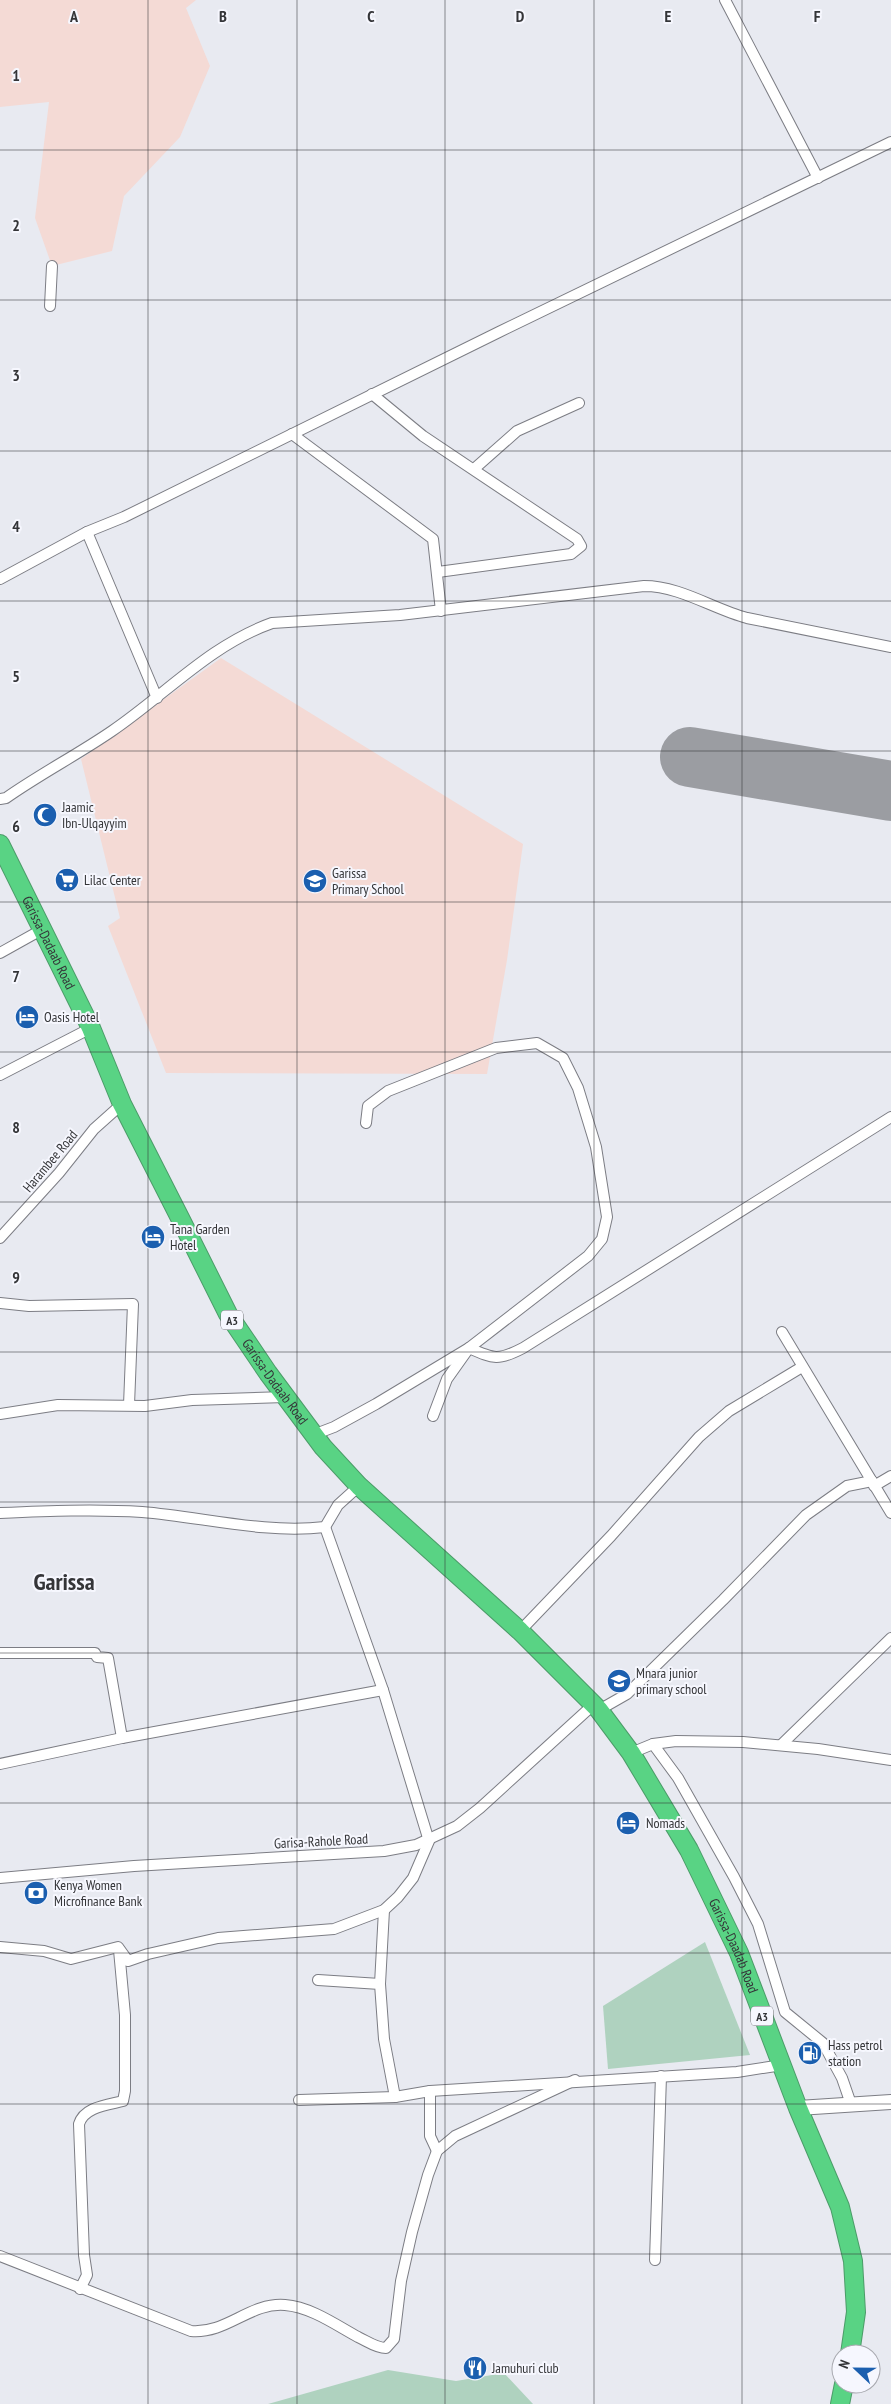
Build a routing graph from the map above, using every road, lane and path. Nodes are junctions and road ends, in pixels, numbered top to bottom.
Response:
1 (725, 0) edge
2 (891, 142) edge
3 (818, 178) junction
4 (52, 266) dead end
5 (50, 306) dead end
6 (372, 394) junction
7 (579, 403) dead end
8 (292, 434) junction
9 (474, 469) junction
10 (87, 532) junction
11 (438, 572) junction
12 (0, 579) edge
13 (441, 611) junction
14 (891, 647) edge
15 (157, 698) junction
16 (0, 799) edge
17 (0, 844) edge
18 (43, 930) junction
19 (0, 953) edge
20 (91, 1028) junction
21 (0, 1075) edge
22 (122, 1104) junction
23 (891, 1117) edge
24 (366, 1123) dead end
25 (0, 1238) edge
26 (0, 1303) edge
27 (782, 1332) dead end
28 (469, 1348) junction
29 (802, 1367) junction
30 (285, 1397) junction
31 (129, 1405) junction
32 (0, 1414) edge
33 (433, 1416) dead end
34 (313, 1435) junction
35 (891, 1476) edge
36 (873, 1483) junction
37 (359, 1486) junction
38 (0, 1513) edge
39 (891, 1513) edge
40 (325, 1527) junction
41 (520, 1631) junction
42 (891, 1638) edge
43 (0, 1653) edge
44 (383, 1690) junction
45 (596, 1707) junction
46 (122, 1738) junction
47 (653, 1744) junction
48 (781, 1745) junction
49 (631, 1753) junction
50 (891, 1760) edge
51 (0, 1764) edge
52 (429, 1841) junction
53 (0, 1878) edge
54 (384, 1910) junction
55 (0, 1947) edge
56 (118, 1947) junction
57 (318, 1980) dead end
58 (380, 1984) junction
59 (782, 2065) junction
60 (661, 2076) junction
61 (575, 2080) junction
62 (430, 2091) junction
63 (395, 2097) junction
64 (299, 2100) dead end
65 (891, 2102) edge
66 (851, 2104) junction
67 (798, 2108) junction
68 (437, 2151) junction
69 (0, 2256) edge
70 (655, 2260) dead end
71 (80, 2289) junction
72 (851, 2344) edge

1 - 3 street
2 - 3 street
3 - 6 street
4 - 5 street
6 - 8 street
6 - 9 street
7 - 9 street
8 - 10 street
8 - 11 street
9 - 11 street
10 - 12 street
10 - 15 street
11 - 13 street
13 - 14 street
13 - 15 street
15 - 16 street
17 - 18 highway, Garissa-Dadaab Road / A3
18 - 19 street
18 - 20 highway, Garissa-Dadaab Road / A3
20 - 21 street
20 - 22 highway, Garissa-Dadaab Road / A3
22 - 25 street, Harambee Road
22 - 30 highway, Garissa-Dadaab Road / A3
23 - 28 street
24 - 28 street
26 - 31 street
27 - 29 street
28 - 33 street
28 - 34 street
29 - 36 street
29 - 41 street
30 - 31 street
30 - 34 highway, Garissa-Dadaab Road / A3
31 - 32 street
34 - 37 highway, Garissa-Dadaab Road / A3
35 - 36 street, Garisa-Rahole Road
36 - 39 street
36 - 45 street, Garisa-Rahole Road
37 - 40 street
37 - 41 highway, Garissa-Dadaab Road / A3
38 - 40 street
40 - 44 street
41 - 45 highway, Garissa-Dadaab Road / A3
42 - 48 street
43 - 46 street
44 - 46 street
44 - 52 street
45 - 49 highway, Garissa-Daadab Road / A3
45 - 52 street, Garisa-Rahole Road
46 - 51 street
47 - 48 street
47 - 49 street
47 - 66 street
48 - 50 street
49 - 59 highway, Garissa-Daadab Road / A3
52 - 53 street, Garisa-Rahole Road
52 - 54 street
54 - 56 street
54 - 58 street
55 - 56 street
56 - 71 street
57 - 58 street
58 - 63 street
59 - 60 street
59 - 67 highway, Garissa-Daadab Road / A3
60 - 61 street
60 - 70 street
61 - 62 street
61 - 68 street
62 - 63 street
62 - 68 street
63 - 64 street
65 - 66 street
66 - 67 street
67 - 72 highway, Garissa-Daadab Road / A3
68 - 71 street
69 - 71 street

